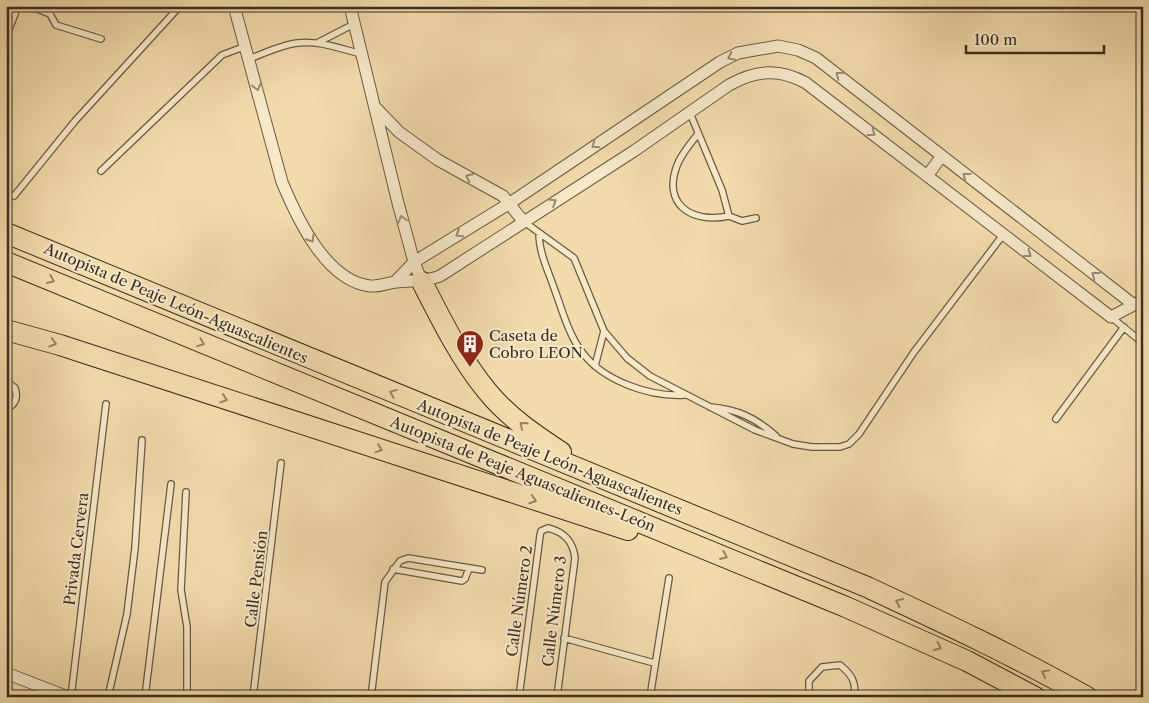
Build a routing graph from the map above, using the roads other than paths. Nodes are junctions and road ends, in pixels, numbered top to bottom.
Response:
1 (18, 6) edge
2 (30, 6) edge
3 (180, 6) edge
4 (234, 6) edge
5 (350, 6) edge
6 (354, 24) junction
7 (6, 37) edge
8 (101, 39) dead end
9 (317, 43) junction
10 (246, 46) junction
11 (362, 54) junction
12 (250, 59) junction
13 (375, 106) junction
14 (690, 113) junction
15 (698, 134) junction
16 (942, 157) junction
17 (101, 172) dead end
18 (927, 176) junction
19 (14, 196) dead end
20 (510, 202) junction
21 (729, 216) junction
22 (756, 218) dead end
23 (523, 221) junction
24 (539, 233) junction
25 (11, 235) edge
26 (1003, 235) junction
27 (6, 262) edge
28 (414, 262) junction
29 (395, 282) junction
30 (422, 282) junction
31 (1140, 305) edge
32 (1111, 317) junction
33 (1124, 327) junction
34 (6, 330) edge
35 (604, 331) junction
36 (1143, 343) edge
37 (596, 366) junction
38 (6, 381) edge
39 (685, 395) junction
40 (106, 404) dead end
41 (708, 406) junction
42 (6, 409) edge
43 (1056, 418) dead end
44 (779, 439) junction
45 (142, 440) dead end
46 (281, 463) dead end
47 (171, 484) dead end
48 (186, 492) dead end
49 (562, 532) joint
50 (692, 542) junction
51 (468, 568) junction
52 (393, 569) junction
53 (482, 570) dead end
54 (669, 578) dead end
55 (867, 587) junction
56 (564, 638) junction
57 (654, 663) junction
58 (6, 673) edge
59 (69, 697) edge
60 (108, 697) edge
61 (145, 697) edge
62 (187, 697) edge
63 (253, 697) edge
64 (371, 697) edge
65 (519, 697) edge
66 (556, 697) edge
67 (650, 697) edge
68 (809, 697) edge
69 (854, 697) edge
70 (1035, 697) edge
71 (1087, 697) edge

1 - 7 lane
2 - 8 lane
3 - 19 lane
4 - 10 street
5 - 6 street
6 - 9 lane
6 - 11 street
9 - 11 lane
9 - 12 lane
10 - 12 street
10 - 17 lane
11 - 13 street
12 -> 29 street
20 -> 13 street
28 -> 13 street
14 - 15 lane
14 -> 18 street
23 -> 14 street
15 - 21 lane
15 - 21 lane
16 - 18 street
16 -> 20 street
31 -> 16 street
18 - 26 street
20 - 23 street
20 -> 28 street
21 - 22 lane
23 - 24 lane
23 - 30 street
24 - 35 lane
24 - 37 lane
55 -> 25 highway, Autopista de Peaje León-Aguascalientes
26 -> 32 street
26 - 44 lane
27 -> 50 highway, Autopista de Peaje Aguascalientes-León
28 - 29 street
28 - 30 street
29 - 30 street
55 -> 30 highway
31 - 32 street
32 - 33 lane
33 - 36 lane
33 - 43 lane
34 -> 50 highway
35 - 37 lane
35 - 39 lane
37 - 39 lane
38 - 42 lane
39 - 41 lane
40 - 59 lane, Privada Cervera
41 - 44 lane
41 - 44 lane
45 - 60 lane
46 - 63 lane, Calle Pensión
47 - 61 lane
48 - 62 lane
49 - 56 lane, Calle Número 3
49 - 65 lane, Calle Número 2
50 -> 70 highway, Autopista de Peaje Aguascalientes-León
51 - 52 lane
51 - 52 lane
51 - 53 lane
52 - 64 lane
54 - 57 lane
71 -> 55 highway, Autopista de Peaje León-Aguascalientes
56 - 57 lane
56 - 66 lane, Calle Número 3
57 - 67 lane
58 - 59 street
68 - 69 lane

